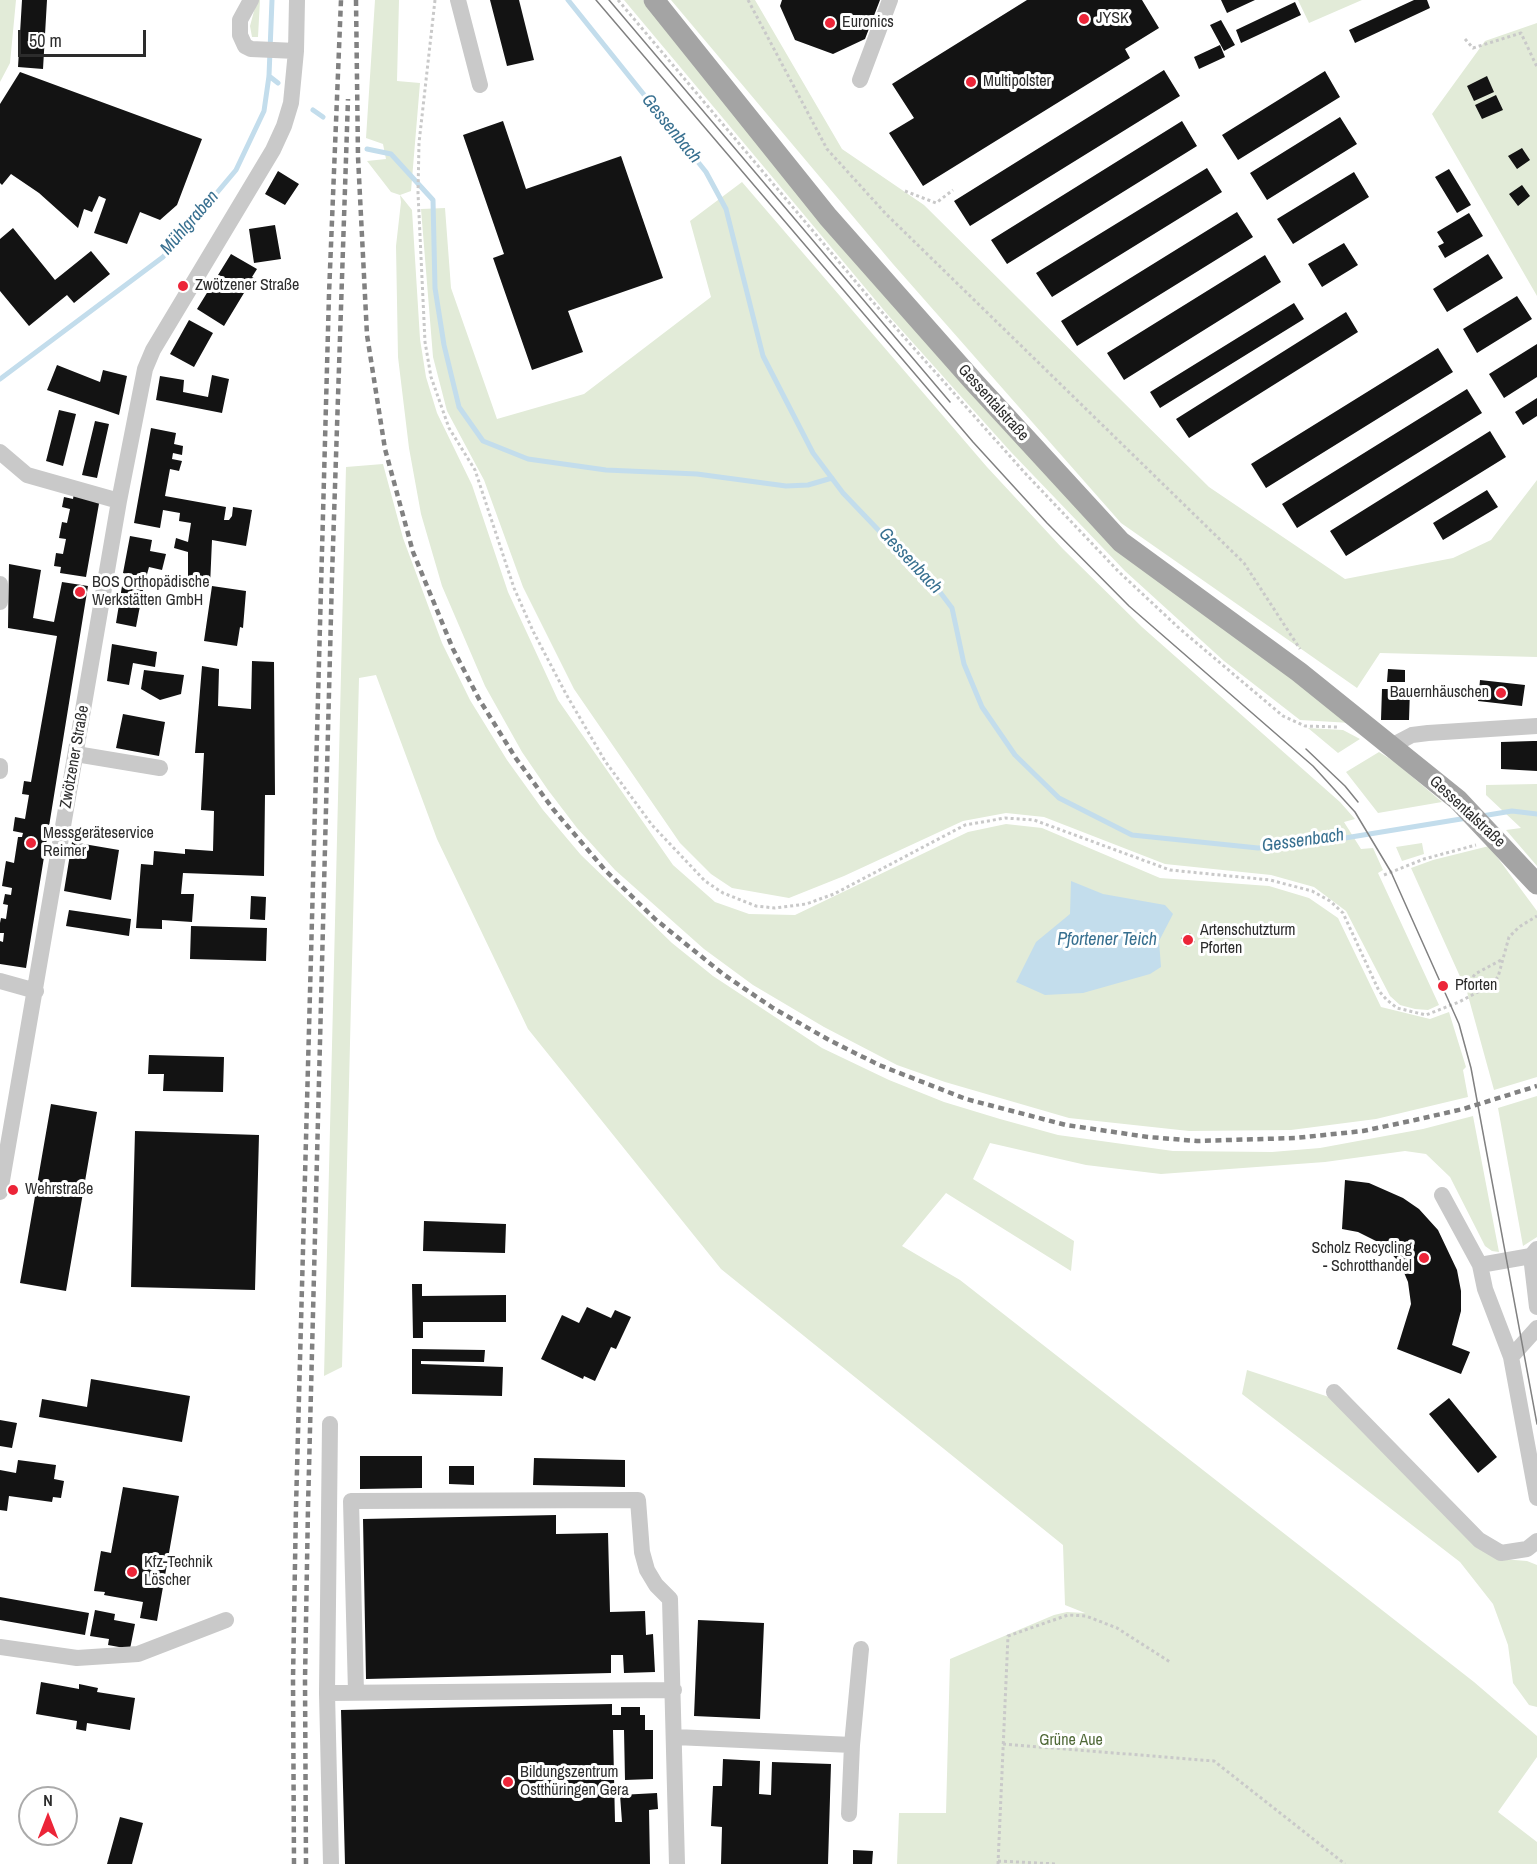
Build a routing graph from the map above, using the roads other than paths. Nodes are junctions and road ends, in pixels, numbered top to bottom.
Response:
1 (251, 0) edge
2 (297, 0) edge
3 (458, 0) edge
4 (654, 0) edge
5 (890, 0) edge
6 (289, 50) junction
7 (860, 80) dead end
8 (480, 85) dead end
9 (0, 452) edge
10 (119, 501) junction
11 (0, 584) edge
12 (0, 602) edge
13 (1537, 726) edge
14 (1391, 746) junction
15 (76, 754) junction
16 (0, 766) edge
17 (160, 768) dead end
18 (0, 771) edge
19 (1537, 884) edge
20 (0, 981) edge
21 (36, 992) junction
22 (0, 1192) edge
23 (1442, 1195) dead end
24 (1534, 1253) edge
25 (1480, 1265) junction
26 (1537, 1307) edge
27 (1537, 1328) edge
28 (1511, 1357) junction
29 (1334, 1392) dead end
30 (330, 1424) dead end
31 (1537, 1498) edge
32 (1537, 1541) edge
33 (226, 1620) dead end
34 (0, 1647) edge
35 (861, 1649) dead end
36 (674, 1690) junction
37 (356, 1692) junction
38 (327, 1693) junction
39 (675, 1737) junction
40 (852, 1745) junction
41 (849, 1814) dead end
42 (331, 1864) edge
43 (677, 1864) edge

1 - 6 street
2 - 6 street, Zwötzener Straße
3 - 8 street
4 - 14 main road, Gessentalstraße
5 - 7 street
6 - 10 street, Zwötzener Straße
9 - 10 street
10 - 15 street, Zwötzener Straße
11 - 12 street
13 - 14 street
14 - 19 main road, Gessentalstraße
15 - 17 street
15 - 21 street, Zwötzener Straße
16 - 18 street
20 - 21 street
21 - 22 street, Zwötzener Straße
23 - 25 street
24 - 25 street
24 - 26 street
25 - 28 street
27 - 28 street
28 - 31 street
29 - 32 street
30 - 38 street
33 - 34 street
35 - 40 street
36 - 37 street
36 - 37 street
36 - 39 street
37 - 38 street
38 - 42 street
39 - 40 street
39 - 43 street
40 - 41 street

